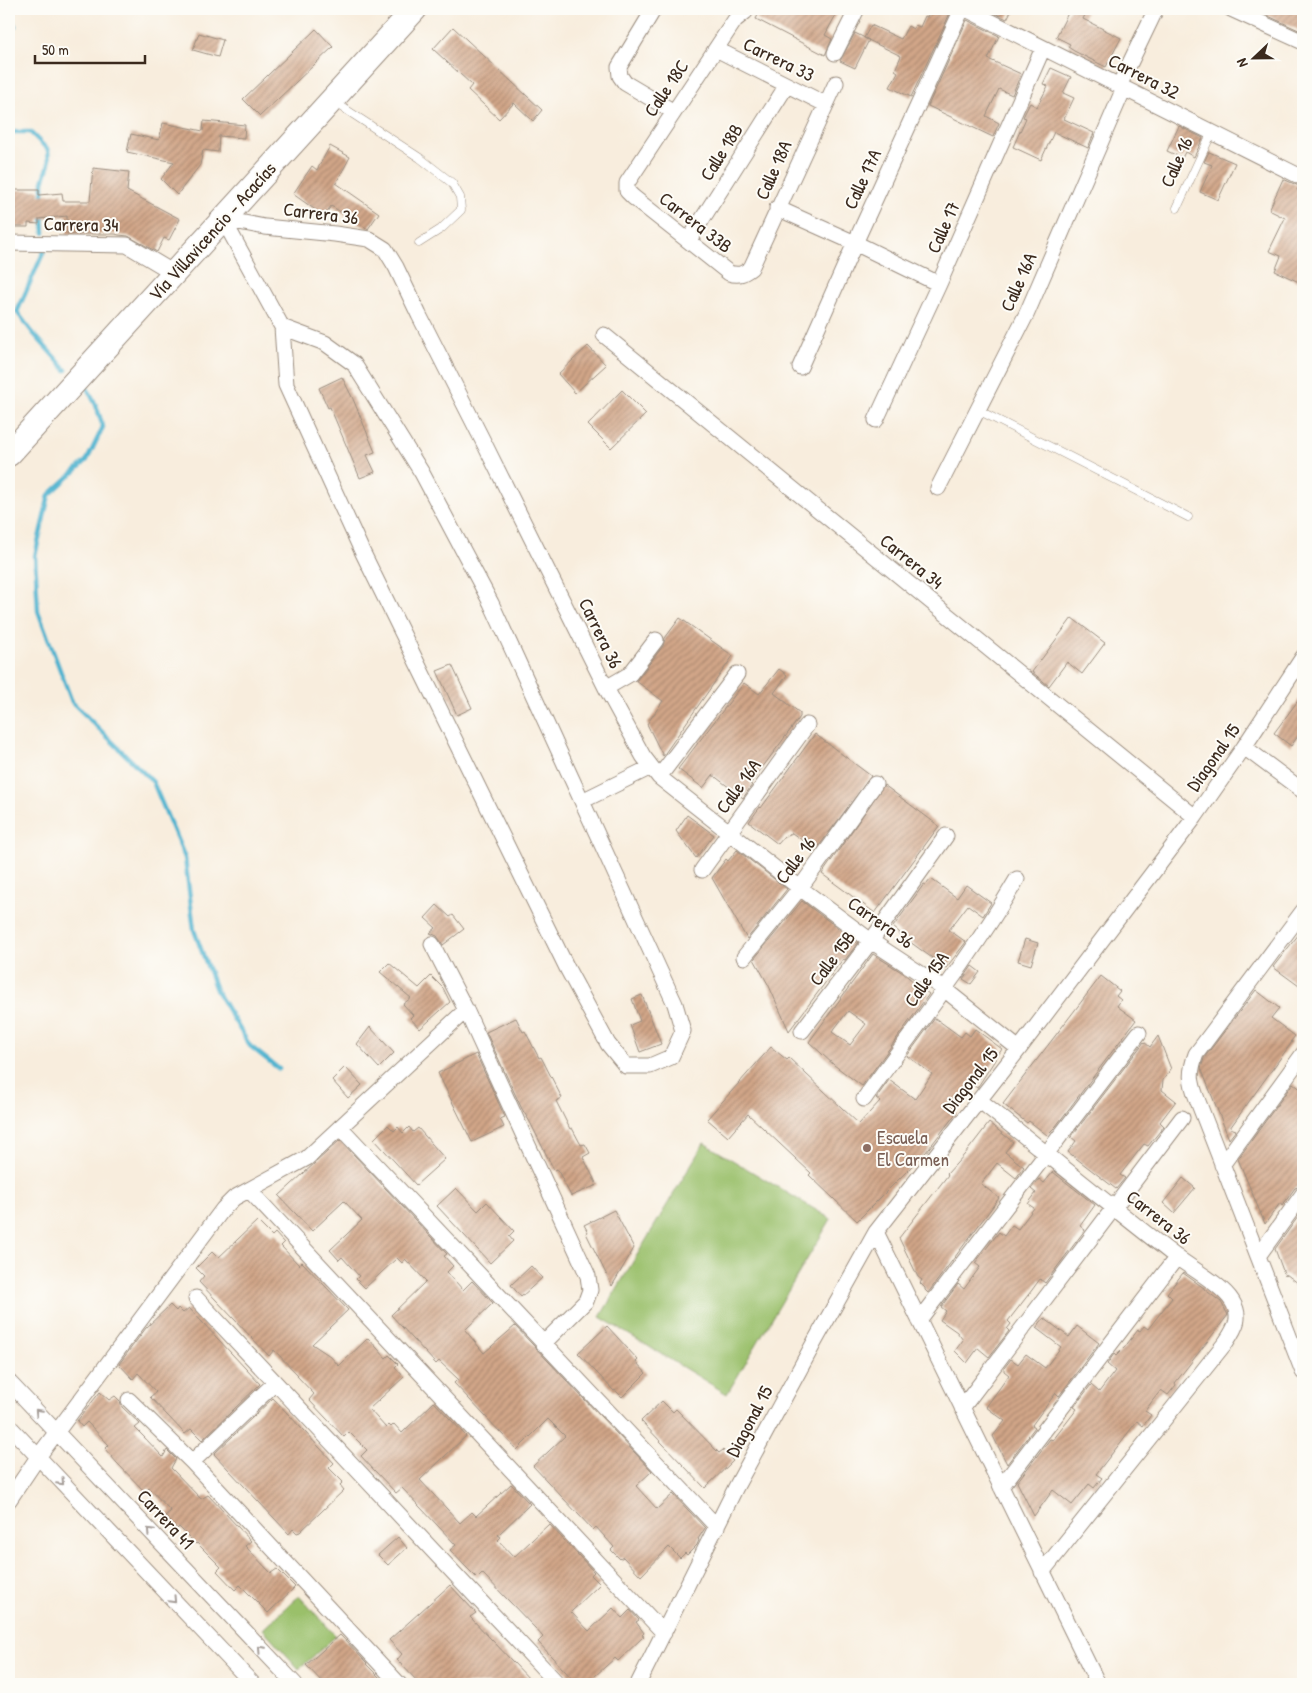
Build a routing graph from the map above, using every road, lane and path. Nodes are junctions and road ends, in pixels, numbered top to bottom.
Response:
1 (415, 9) edge
2 (654, 9) edge
3 (856, 9) edge
4 (964, 9) edge
5 (1231, 9) edge
6 (746, 10) edge
7 (1155, 11) dead end
8 (1303, 42) edge
9 (1043, 48) junction
10 (716, 49) junction
11 (834, 53) dead end
12 (836, 82) dead end
13 (787, 85) junction
14 (1122, 87) junction
15 (331, 100) junction
16 (825, 104) junction
17 (674, 112) junction
18 (1212, 132) junction
19 (1303, 178) edge
20 (628, 191) joint
21 (777, 208) junction
22 (1177, 208) dead end
23 (223, 220) junction
24 (689, 240) junction
25 (9, 243) edge
26 (419, 243) dead end
27 (855, 243) junction
28 (174, 272) junction
29 (744, 274) joint
30 (939, 284) junction
31 (282, 327) junction
32 (604, 335) dead end
33 (800, 367) dead end
34 (978, 410) junction
35 (876, 420) dead end
36 (9, 454) edge
37 (938, 488) dead end
38 (1188, 517) dead end
39 (656, 640) dead end
40 (1303, 657) edge
41 (737, 674) dead end
42 (606, 688) junction
43 (807, 725) dead end
44 (1244, 747) junction
45 (655, 772) junction
46 (876, 784) dead end
47 (1303, 791) edge
48 (582, 801) junction
49 (1195, 817) junction
50 (729, 832) junction
51 (946, 836) dead end
52 (702, 870) dead end
53 (1017, 879) dead end
54 (800, 888) junction
55 (1303, 911) edge
56 (871, 941) junction
57 (432, 944) dead end
58 (744, 957) dead end
59 (944, 989) junction
60 (466, 1010) junction
61 (802, 1031) dead end
62 (1139, 1033) dead end
63 (1019, 1049) junction
64 (1303, 1054) edge
65 (864, 1098) dead end
66 (979, 1100) junction
67 (1182, 1118) dead end
68 (340, 1127) junction
69 (1047, 1154) junction
70 (1222, 1165) junction
71 (250, 1190) junction
72 (1303, 1194) edge
73 (1114, 1207) junction
74 (876, 1232) junction
75 (1258, 1256) junction
76 (1177, 1257) junction
77 (196, 1298) dead end
78 (919, 1320) junction
79 (1303, 1336) edge
80 (543, 1344) junction
81 (1294, 1349) junction
82 (1303, 1372) edge
83 (9, 1382) edge
84 (275, 1383) junction
85 (129, 1400) dead end
86 (962, 1408) junction
87 (9, 1426) edge
88 (58, 1433) junction
89 (38, 1458) junction
90 (192, 1462) junction
91 (1001, 1487) junction
92 (9, 1500) edge
93 (716, 1527) junction
94 (1042, 1572) junction
95 (664, 1633) junction
96 (253, 1684) edge
97 (295, 1684) edge
98 (399, 1684) edge
99 (558, 1684) edge
100 (638, 1684) edge
101 (1098, 1684) edge

1 - 15 main road, Vía Villavicencio - Acacías
2 - 17 street
3 - 11 street
4 - 9 street, Carrera 32
4 - 27 street, Calle 17A
5 - 8 street
6 - 10 street, Calle 18C
7 - 14 street, Calle 16A
9 - 14 street, Carrera 32
9 - 30 street, Calle 17
10 - 13 street, Carrera 33
10 - 17 street, Calle 18C
12 - 16 street, Calle 18A
13 - 16 street, Carrera 33
13 - 24 street, Calle 18B
14 - 18 street, Carrera 32
14 - 34 street, Calle 16A
15 - 23 main road, Vía Villavicencio - Acacías
15 - 26 lane
16 - 21 street, Calle 18A
17 - 20 street, Calle 18C
18 - 19 street, Carrera 32
18 - 22 lane, Calle 16
20 - 24 street, Carrera 33B
21 - 27 street
21 - 29 street, Calle 18A
23 - 28 main road, Vía Villavicencio - Acacías
23 - 31 street
23 - 42 street, Carrera 36
24 - 29 street, Carrera 33B
25 - 28 street, Carrera 34
27 - 30 street
27 - 33 street, Calle 17A
28 - 36 main road, Vía Villavicencio - Acacías
30 - 35 street, Calle 17
31 - 48 street
31 - 48 street
32 - 49 street, Carrera 34
34 - 37 street, Calle 16A
34 - 38 lane
39 - 42 street
40 - 44 street, Diagonal 15
41 - 45 street
42 - 45 street, Carrera 36
43 - 50 street, Calle 16A
44 - 47 street
44 - 49 street, Diagonal 15
45 - 48 street
45 - 50 street, Carrera 36
46 - 54 street, Calle 16
49 - 63 street, Diagonal 15
50 - 52 street, Calle 16A
50 - 54 street, Carrera 36
51 - 56 street, Calle 15B
53 - 59 street, Calle 15A
54 - 56 street, Carrera 36
54 - 58 street, Calle 16
55 - 70 street
56 - 59 street, Carrera 36
56 - 61 street, Calle 15B
57 - 60 street
59 - 63 street, Carrera 36
59 - 65 street, Calle 15A
60 - 68 street
60 - 80 street
62 - 69 street
63 - 66 street, Diagonal 15
64 - 70 street
66 - 69 street, Carrera 36
66 - 74 street, Diagonal 15
67 - 73 street
68 - 71 street
68 - 80 street
69 - 73 street, Carrera 36
69 - 78 street
70 - 75 street
71 - 88 street
71 - 95 street
72 - 75 street
73 - 76 street, Carrera 36
73 - 86 street
74 - 78 street
74 - 93 street, Diagonal 15
75 - 81 street
76 - 91 street
76 - 94 street, Carrera 36
77 - 84 street
78 - 86 street
79 - 81 street
80 - 93 street
81 - 82 street
88 -> 83 street, Carrera 41
84 - 90 street
84 - 99 street
85 - 90 street
86 - 91 street
87 - 89 street
88 - 89 street
97 -> 88 street, Carrera 41
89 - 92 street
89 -> 96 street
90 - 98 street
91 - 94 street
93 - 95 street, Diagonal 15
94 - 101 street
95 - 100 street, Diagonal 15

